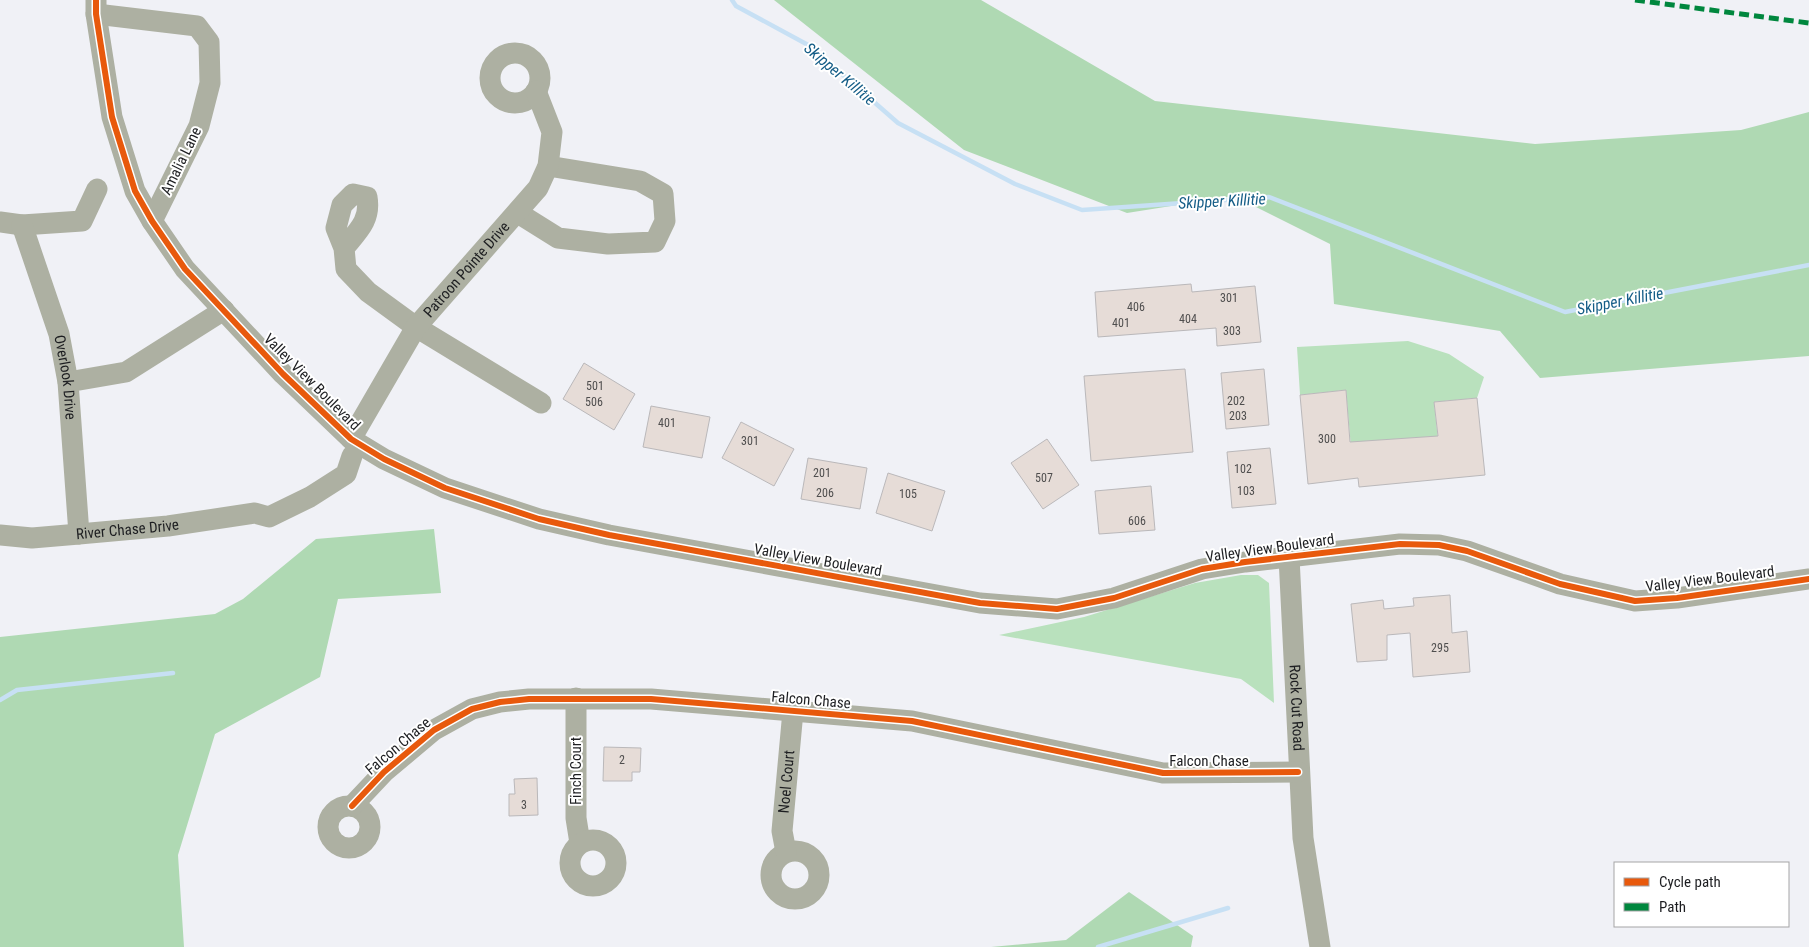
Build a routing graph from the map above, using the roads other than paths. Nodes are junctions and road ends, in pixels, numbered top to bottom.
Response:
1 (96, 7) edge
2 (536, 92) dead end
3 (548, 166) junction
4 (97, 189) dead end
5 (518, 213) junction
6 (152, 221) junction
7 (0, 222) edge
8 (22, 225) junction
9 (344, 248) dead end
10 (224, 310) junction
11 (416, 327) junction
12 (68, 382) junction
13 (541, 403) dead end
14 (356, 448) junction
15 (79, 534) junction
16 (0, 535) edge
17 (1289, 557) junction
18 (1809, 579) edge
19 (576, 698) junction
20 (793, 711) junction
21 (1298, 772) junction
22 (352, 806) dead end
23 (580, 843) dead end
24 (786, 852) dead end
25 (1320, 947) edge

1 - 6 street, Valley View Boulevard
1 - 6 street, Amalia Lane
2 - 3 street, Patroon Pointe Drive
3 - 5 street, Patroon Pointe Drive
3 - 5 street, Patroon Pointe Drive
4 - 8 street
5 - 11 street, Patroon Pointe Drive
6 - 10 street, Valley View Boulevard
7 - 8 street
8 - 12 street, Overlook Drive
9 - 11 street, Patroon Pointe Drive
10 - 12 street
10 - 14 street, Valley View Boulevard
11 - 13 street, Patroon Pointe Drive
11 - 14 street, Patroon Pointe Drive
12 - 15 street, Overlook Drive
14 - 15 street, River Chase Drive
14 - 17 street, Valley View Boulevard
15 - 16 street, River Chase Drive
17 - 18 street, Valley View Boulevard
17 - 21 street, Rock Cut Road
19 - 20 street, Falcon Chase
19 - 22 street, Falcon Chase
19 - 23 street, Finch Court
20 - 21 street, Falcon Chase
20 - 24 street, Noel Court
21 - 25 street, Rock Cut Road

